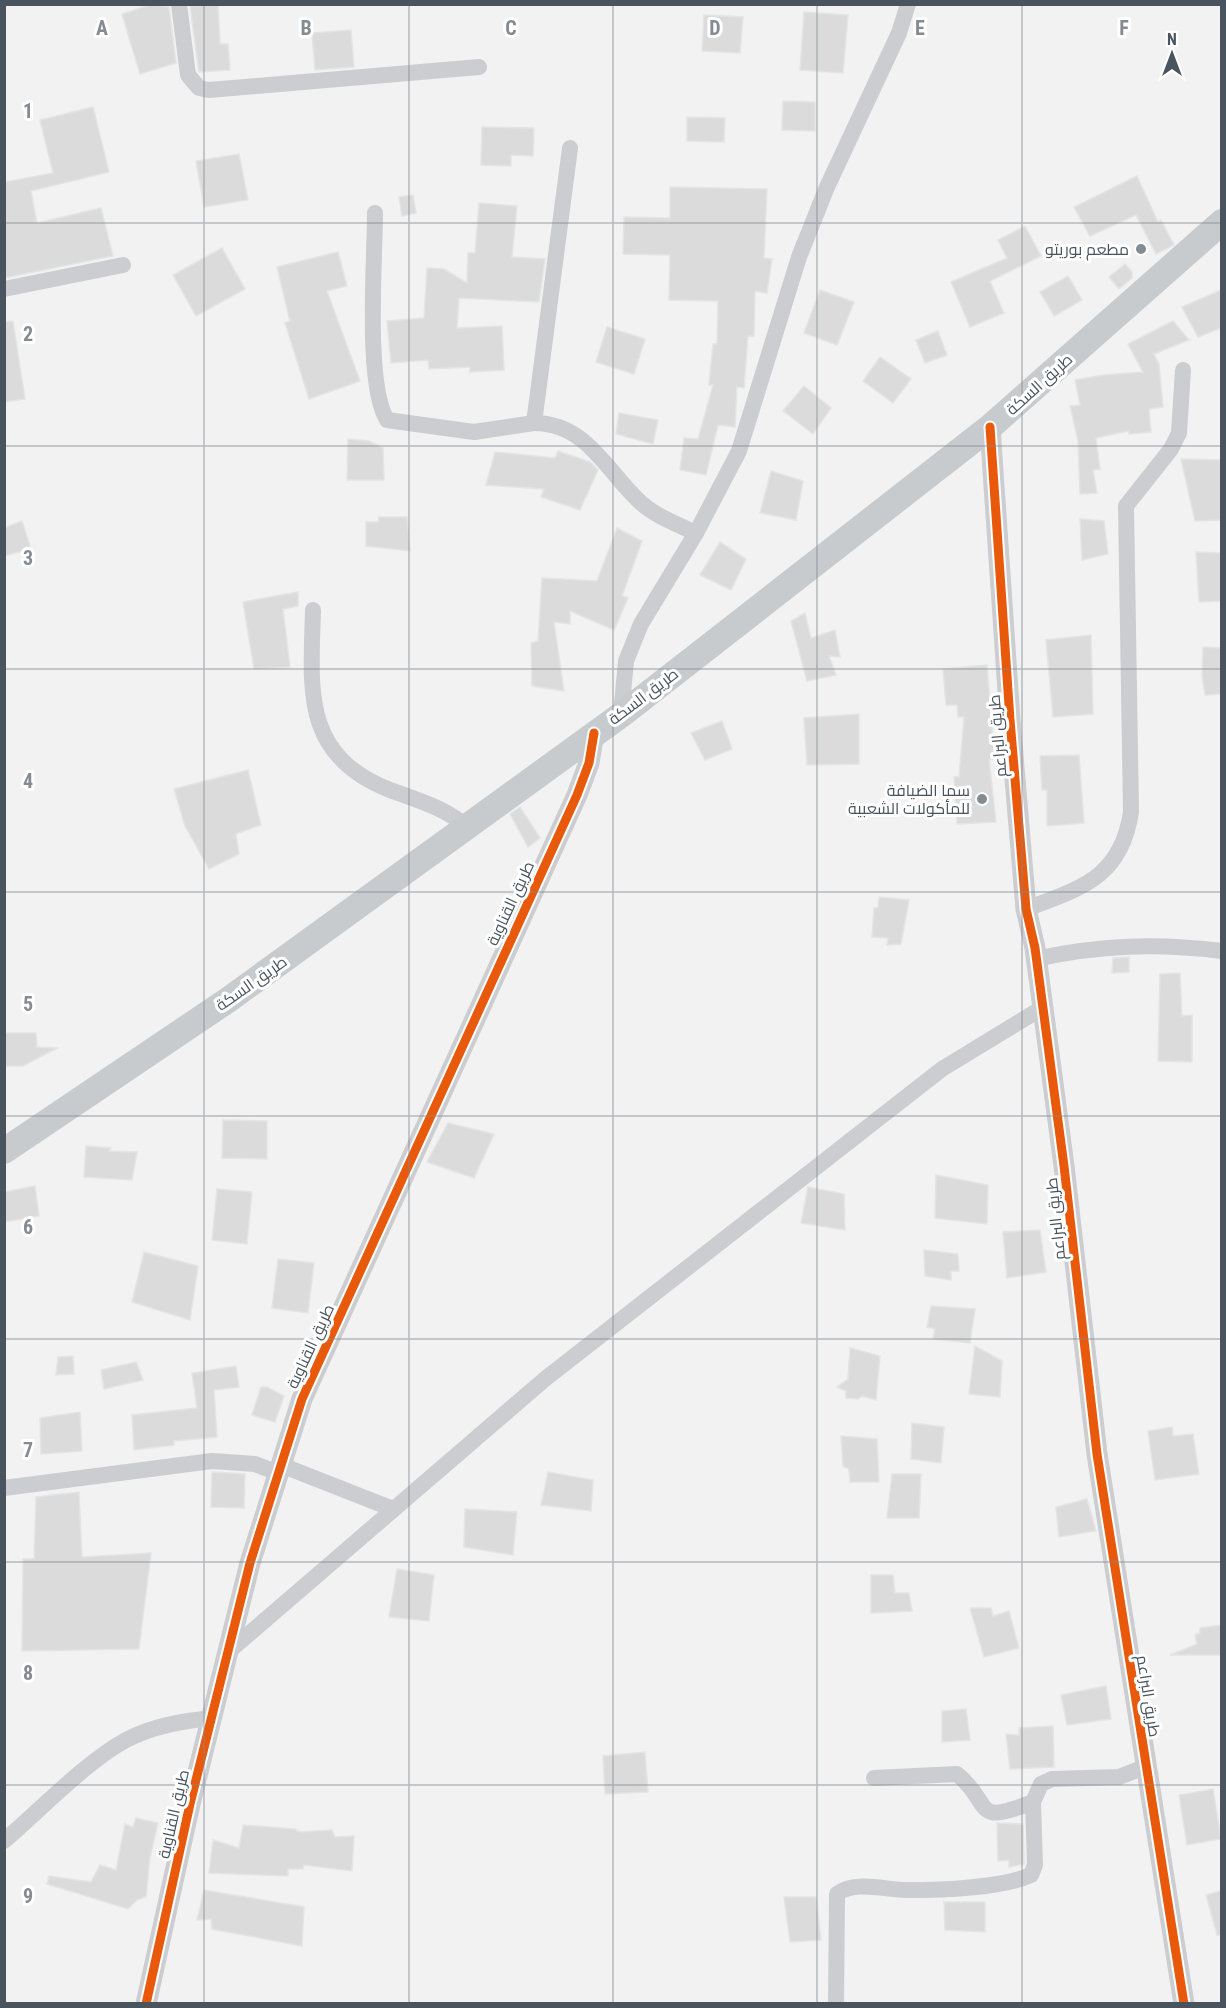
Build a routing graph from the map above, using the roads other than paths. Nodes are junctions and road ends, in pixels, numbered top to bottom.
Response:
1 (179, 4) edge
2 (908, 4) edge
3 (479, 67) dead end
4 (570, 148) dead end
5 (375, 213) dead end
6 (1221, 222) edge
7 (123, 265) dead end
8 (4, 289) edge
9 (1183, 370) dead end
10 (534, 423) junction
11 (990, 427) junction
12 (696, 533) junction
13 (313, 610) dead end
14 (621, 715) junction
15 (594, 733) junction
16 (468, 828) junction
17 (1026, 909) junction
18 (1221, 951) edge
19 (1035, 959) junction
20 (1042, 1008) junction
21 (4, 1151) edge
22 (280, 1469) junction
23 (4, 1488) edge
24 (393, 1509) junction
25 (228, 1652) junction
26 (212, 1718) junction
27 (1145, 1767) junction
28 (874, 1778) dead end
29 (1033, 1802) junction
30 (4, 1841) edge
31 (146, 2004) edge
32 (836, 2004) edge
33 (1184, 2004) edge

1 - 3 street
2 - 12 street
4 - 10 street
5 - 10 street
6 - 11 main road, طريق السكة
7 - 8 street
9 - 17 street
10 - 12 street
11 - 14 main road, طريق السكة
11 - 17 street, طريق البراعم
12 - 14 street
13 - 16 street
14 - 15 main road, طريق السكة
15 - 16 main road, طريق السكة
15 - 22 street, طريق القناوية
16 - 21 main road, طريق السكة
17 - 19 street, طريق البراعم
18 - 19 street
19 - 20 street, طريق البراعم
20 - 24 street
20 - 27 street, طريق البراعم
22 - 23 street
22 - 24 street
22 - 25 street, طريق القناوية
24 - 25 street
25 - 26 street, طريق القناوية
26 - 30 street
26 - 31 street, طريق القناوية
27 - 29 street
27 - 33 street, طريق البراعم
28 - 29 street
29 - 32 street

